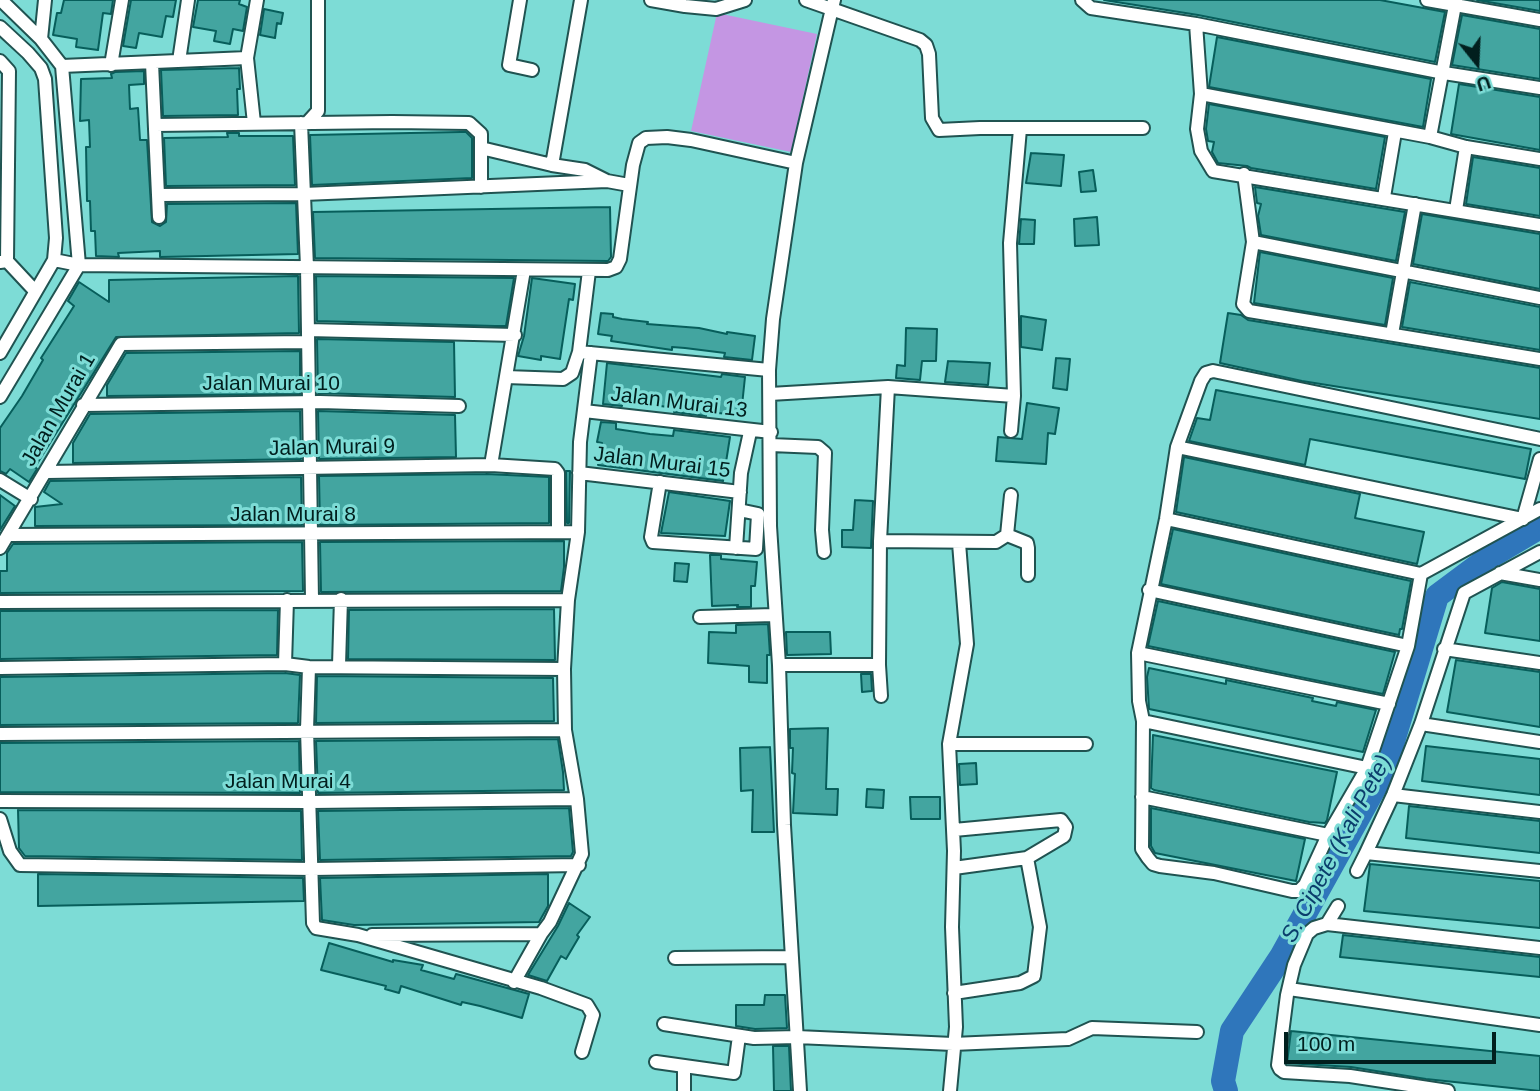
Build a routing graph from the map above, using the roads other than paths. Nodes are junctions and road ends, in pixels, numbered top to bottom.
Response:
1 (1, 0) edge
2 (45, 0) edge
3 (122, 0) edge
4 (188, 0) edge
5 (257, 0) edge
6 (318, 0) edge
7 (520, 0) edge
8 (581, 0) edge
9 (652, 0) edge
10 (745, 0) edge
11 (806, 0) edge
12 (1082, 0) edge
13 (1427, 0) edge
14 (1456, 3) edge
15 (717, 4) edge
16 (832, 4) edge
17 (1540, 20) edge
18 (1196, 24) junction
19 (0, 27) edge
20 (41, 38) junction
21 (28, 52) junction
22 (247, 58) junction
23 (179, 61) junction
24 (152, 63) junction
25 (111, 65) junction
26 (5, 66) edge
27 (62, 66) junction
28 (532, 70) dead end
29 (1444, 73) junction
30 (1540, 88) edge
31 (1200, 94) junction
32 (254, 123) junction
33 (304, 123) junction
34 (155, 125) junction
35 (1143, 128) dead end
36 (1020, 129) junction
37 (1395, 132) junction
38 (1430, 137) junction
39 (1466, 147) junction
40 (481, 148) junction
41 (1540, 159) edge
42 (796, 163) junction
43 (552, 165) junction
44 (1244, 174) junction
45 (607, 181) junction
46 (629, 185) junction
47 (481, 187) junction
48 (304, 194) junction
49 (158, 195) junction
50 (1384, 197) junction
51 (1415, 204) junction
52 (1456, 210) junction
53 (159, 217) dead end
54 (1540, 225) edge
55 (1253, 242) junction
56 (54, 260) junction
57 (3, 261) edge
58 (79, 265) junction
59 (307, 267) junction
60 (524, 270) junction
61 (589, 271) junction
62 (1402, 273) junction
63 (35, 291) junction
64 (1540, 298) edge
65 (1392, 334) junction
66 (514, 335) junction
67 (308, 336) junction
68 (0, 353) edge
69 (585, 353) junction
70 (1540, 359) edge
71 (769, 370) junction
72 (506, 377) junction
73 (888, 387) junction
74 (770, 394) junction
75 (1014, 396) junction
76 (0, 397) edge
77 (309, 402) junction
78 (83, 405) junction
79 (459, 406) dead end
80 (584, 411) junction
81 (1011, 431) dead end
82 (750, 432) junction
83 (771, 439) junction
84 (1540, 439) edge
85 (1177, 447) junction
86 (1540, 460) edge
87 (491, 465) junction
88 (309, 467) junction
89 (47, 472) junction
90 (579, 473) junction
91 (0, 480) edge
92 (660, 482) junction
93 (740, 492) junction
94 (1011, 495) dead end
95 (30, 499) junction
96 (1540, 509) edge
97 (739, 510) junction
98 (1166, 519) junction
99 (1523, 519) junction
100 (558, 531) junction
101 (578, 532) junction
102 (311, 534) junction
103 (9, 535) junction
104 (1007, 535) junction
105 (880, 541) junction
106 (959, 543) junction
107 (0, 548) edge
108 (736, 548) junction
109 (824, 552) dead end
110 (1540, 552) edge
111 (1500, 573) junction
112 (1421, 574) junction
113 (1028, 575) dead end
114 (1540, 580) edge
115 (1149, 590) junction
116 (312, 599) junction
117 (341, 599) junction
118 (287, 600) junction
119 (568, 600) junction
120 (0, 602) edge
121 (774, 615) junction
122 (700, 617) dead end
123 (1408, 646) junction
124 (1444, 649) junction
125 (1138, 653) junction
126 (1540, 663) edge
127 (285, 664) junction
128 (339, 665) junction
129 (779, 665) junction
130 (879, 665) junction
131 (309, 667) junction
132 (0, 668) edge
133 (564, 669) junction
134 (881, 696) dead end
135 (1389, 704) junction
136 (1143, 721) junction
137 (1421, 724) junction
138 (307, 730) junction
139 (565, 730) junction
140 (0, 734) edge
141 (1540, 742) edge
142 (949, 744) junction
143 (1086, 744) dead end
144 (1367, 768) junction
145 (1393, 795) junction
146 (1142, 797) junction
147 (577, 799) junction
148 (0, 801) edge
149 (310, 802) junction
150 (1540, 812) edge
151 (0, 820) edge
152 (954, 830) junction
153 (1328, 835) junction
154 (1366, 853) junction
155 (1027, 858) junction
156 (579, 865) junction
157 (312, 869) junction
158 (954, 869) junction
159 (1357, 871) dead end
160 (1540, 872) edge
161 (1338, 906) dead end
162 (1327, 923) junction
163 (541, 934) junction
164 (358, 935) junction
165 (1540, 948) edge
166 (791, 957) junction
167 (675, 958) dead end
168 (514, 982) junction
169 (1289, 989) junction
170 (954, 993) junction
171 (664, 1024) dead end
172 (1540, 1025) edge
173 (1198, 1032) dead end
174 (739, 1036) junction
175 (797, 1037) junction
176 (953, 1044) junction
177 (582, 1052) dead end
178 (656, 1062) dead end
179 (684, 1066) junction
180 (1425, 1089) edge
181 (684, 1091) edge
182 (800, 1091) edge
183 (950, 1091) edge
184 (1448, 1091) edge

1 - 20 street
2 - 20 street
3 - 25 street
4 - 23 street
5 - 22 street
6 - 33 street
7 - 28 street
8 - 43 street
9 - 15 street
10 - 15 street
11 - 16 street
12 - 18 street
13 - 14 street
14 - 17 street
14 - 29 street
16 - 36 street
16 - 42 street
18 - 29 street
18 - 31 street
19 - 21 street
20 - 27 street
21 - 26 street
21 - 56 street
22 - 23 street
22 - 32 street
23 - 24 street
24 - 25 street
24 - 34 street
25 - 27 street
26 - 57 street
27 - 58 street
29 - 30 street
29 - 38 street
31 - 37 street
31 - 44 street
32 - 33 street
32 - 34 street
33 - 40 street
33 - 48 street
34 - 49 street
35 - 36 street
36 - 75 street
37 - 38 street
37 - 50 street
38 - 39 street
39 - 41 street
39 - 52 street
40 - 43 street
40 - 47 street
42 - 46 street
42 - 71 street
43 - 45 street
44 - 50 street
44 - 55 street
45 - 46 street
45 - 47 street
46 - 61 street
47 - 48 street
48 - 49 street
48 - 59 street
49 - 53 street
50 - 51 street
51 - 52 street
51 - 62 street
52 - 54 street
55 - 62 street
55 - 65 street
56 - 58 street
56 - 63 street
57 - 63 street
58 - 59 street
58 - 76 street
59 - 60 street
59 - 67 street
60 - 61 street
60 - 66 street
61 - 69 street
62 - 64 street
62 - 65 street
63 - 68 street
65 - 70 street
66 - 67 street, Jalan Murai 1
66 - 72 street
67 - 77 street
67 - 78 street, Jalan Murai 1
69 - 71 street
69 - 72 street
69 - 80 street
71 - 74 street
72 - 87 street
73 - 74 street
73 - 75 street
73 - 105 street
74 - 83 street
75 - 81 street
77 - 78 street, Jalan Murai 10
77 - 79 street, Jalan Murai 10
77 - 88 street
78 - 89 street, Jalan Murai 1
80 - 82 street, Jalan Murai 13
80 - 90 street
82 - 83 street, Jalan Murai 13
82 - 93 street
83 - 109 street, Jalan Murai 13
83 - 121 street
84 - 85 street
85 - 98 street
85 - 99 street
86 - 99 street
87 - 88 street, Jalan Murai 9
87 - 100 street, Jalan Murai 9
88 - 89 street, Jalan Murai 9
88 - 102 street
89 - 95 street, Jalan Murai 1
90 - 92 street, Jalan Murai 15
90 - 101 street
91 - 95 street
92 - 93 street, Jalan Murai 15
92 - 108 street
93 - 97 street
94 - 104 street
95 - 103 street, Jalan Murai 1
96 - 99 street
97 - 108 street
97 - 108 street
98 - 112 street
98 - 115 street
99 - 112 street
100 - 101 street, Jalan Murai 8
100 - 102 street, Jalan Murai 8
101 - 119 street
102 - 103 street, Jalan Murai 8
102 - 116 street
103 - 107 street, Jalan Murai 1
104 - 106 street
104 - 113 street
105 - 106 street
105 - 130 street
106 - 142 street
110 - 111 street
111 - 114 street
111 - 124 street
112 - 123 street
115 - 123 street
115 - 125 street
116 - 117 street
116 - 118 street
117 - 119 street
117 - 128 street
118 - 120 street
118 - 127 street
119 - 133 street
121 - 122 street
121 - 129 street
123 - 135 street
124 - 126 street
124 - 137 street
125 - 135 street
125 - 136 street
127 - 131 street
127 - 132 street
128 - 131 street
128 - 133 street
129 - 130 street
129 - 166 street
130 - 134 street
131 - 138 street
133 - 139 street
135 - 144 street
136 - 144 street
136 - 146 street
137 - 141 street
137 - 145 street
138 - 139 street
138 - 140 street
138 - 149 street
139 - 147 street
142 - 143 street
142 - 152 street
144 - 153 street
145 - 150 street
145 - 154 street
146 - 153 street
146 - 153 street
147 - 149 street, Jalan Murai 4
147 - 156 street
148 - 149 street, Jalan Murai 4
149 - 157 street
151 - 157 street
152 - 155 street
152 - 158 street
154 - 159 street
154 - 160 street
155 - 158 street
155 - 170 street
156 - 157 street
156 - 163 street
157 - 164 street
158 - 170 street
161 - 162 street
162 - 165 street
162 - 169 street
163 - 164 street
163 - 168 street
164 - 168 street
166 - 167 street
166 - 175 street
168 - 177 street
169 - 172 street
169 - 180 street
170 - 176 street
171 - 174 street
173 - 176 street
174 - 175 street
174 - 179 street
175 - 176 street
175 - 182 street
176 - 183 street
178 - 179 street
179 - 181 street
180 - 184 street

